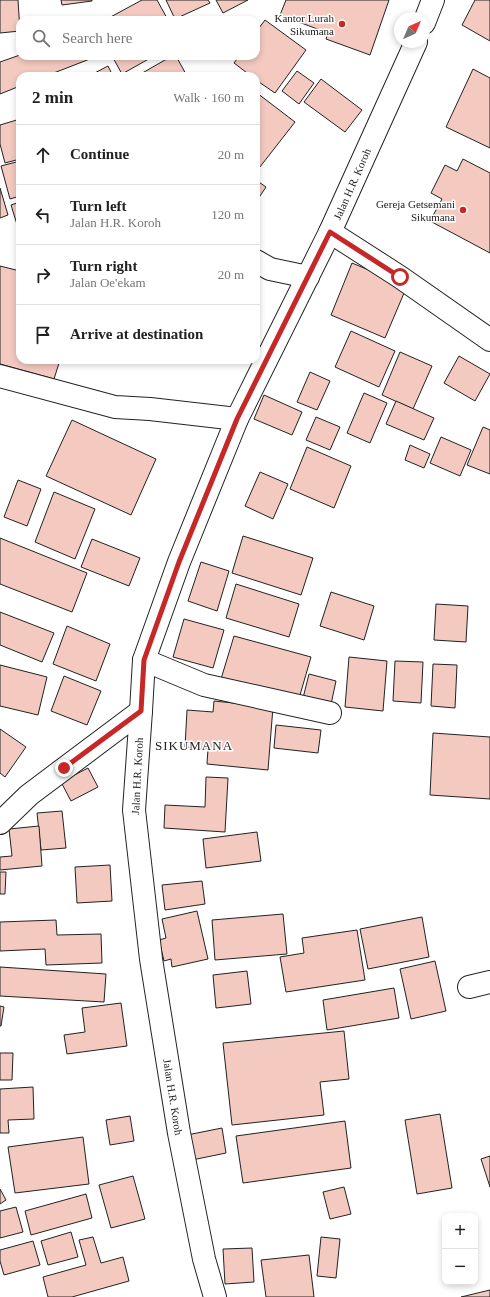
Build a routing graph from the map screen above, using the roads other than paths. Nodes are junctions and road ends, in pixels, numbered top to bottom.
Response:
1 (433, 0) edge
2 (428, 12) edge
3 (413, 48) edge
4 (330, 232) junction
5 (260, 263) edge
6 (308, 277) junction
7 (490, 340) edge
8 (0, 376) edge
9 (237, 419) junction
10 (144, 660) junction
11 (141, 711) junction
12 (330, 714) dead end
13 (0, 823) edge
14 (490, 982) edge
15 (469, 987) dead end
16 (215, 1297) edge

1 - 2 main road
3 - 4 main road, Jalan H.R. Koroh
4 - 6 main road, Jalan H.R. Koroh
4 - 7 main road
5 - 6 main road
6 - 9 main road, Jalan H.R. Koroh
8 - 9 main road
9 - 10 main road, Jalan H.R. Koroh
10 - 11 main road, Jalan H.R. Koroh
10 - 12 main road
11 - 13 main road
11 - 16 main road, Jalan H.R. Koroh
14 - 15 main road

